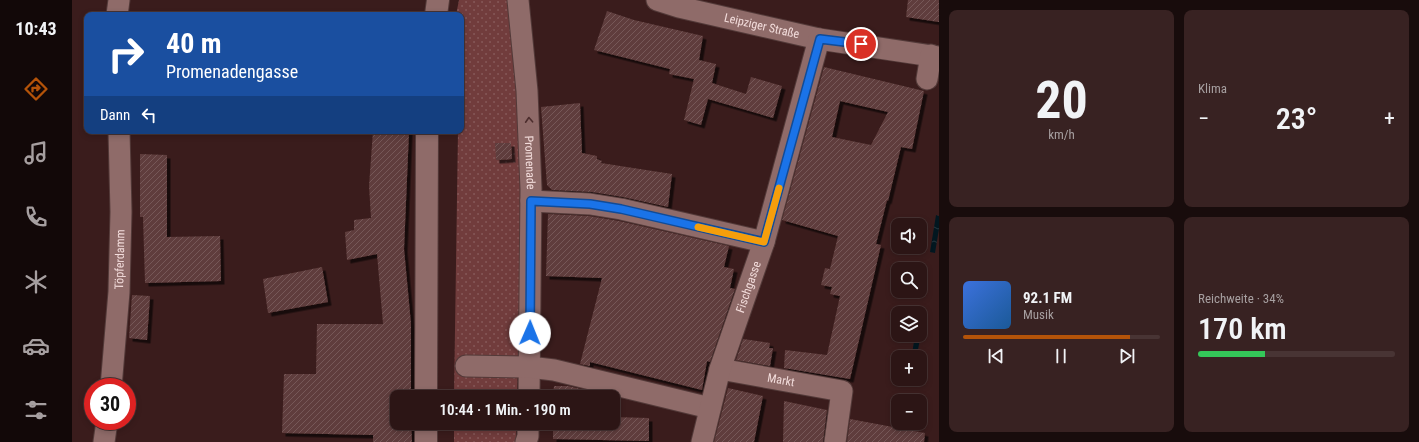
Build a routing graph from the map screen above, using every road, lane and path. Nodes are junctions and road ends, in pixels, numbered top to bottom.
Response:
1 (119, 0) edge
2 (438, 0) edge
3 (518, 0) edge
4 (656, 0) edge
5 (117, 12) edge
6 (436, 12) edge
7 (820, 39) junction
8 (935, 56) edge
9 (927, 79) dead end
10 (119, 134) edge
11 (427, 134) edge
12 (531, 201) junction
13 (764, 242) junction
14 (466, 366) dead end
15 (529, 367) junction
16 (720, 369) junction
17 (112, 378) edge
18 (426, 390) edge
19 (529, 390) edge
20 (710, 408) junction
21 (106, 430) edge
22 (426, 430) edge
23 (528, 430) edge
24 (104, 442) edge
25 (426, 442) edge
26 (526, 442) edge
27 (702, 442) edge
28 (836, 442) edge

1 - 5 street
2 - 6 street
12 -> 3 street, Promenade
4 - 7 street, Leipziger Straße
7 - 8 street, Leipziger Straße
7 - 13 street, Fischgasse
8 - 9 street
10 - 17 street, Töpferdamm
11 - 18 street
12 - 13 street
12 - 15 street, Promenade
13 - 16 street, Fischgasse
14 - 15 street
15 - 19 street, Promenade
15 - 20 street
16 - 20 street, Fischgasse
16 - 28 street, Markt
20 - 27 street, Fischgasse
21 - 24 street
22 - 25 street
23 - 26 street

